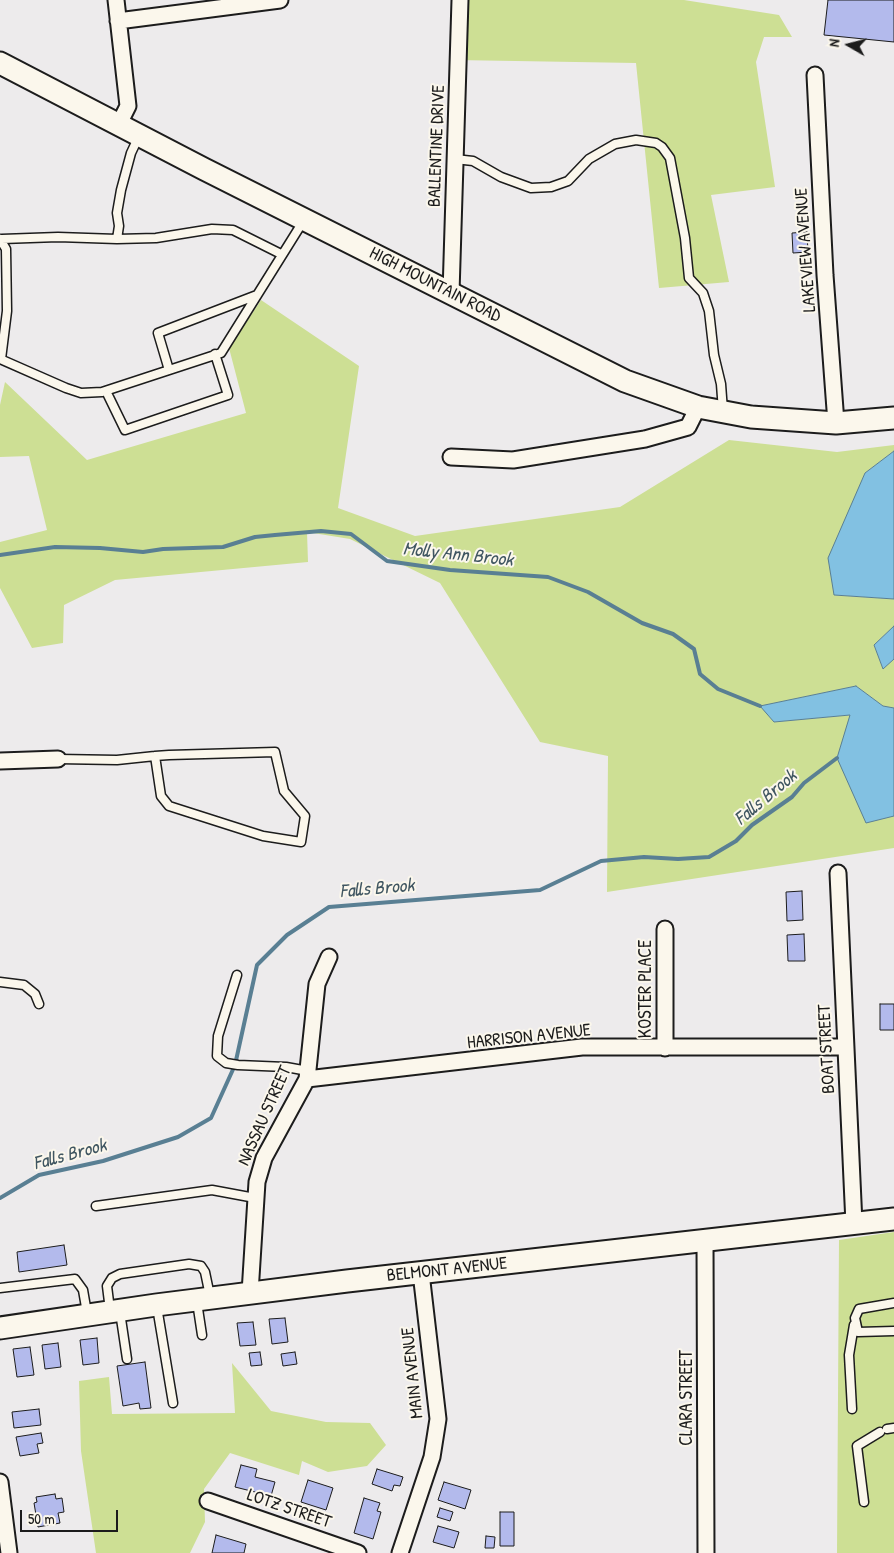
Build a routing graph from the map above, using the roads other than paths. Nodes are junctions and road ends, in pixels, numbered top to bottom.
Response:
1 (116, 0) edge
2 (280, 0) edge
3 (460, 0) edge
4 (118, 21) junction
5 (0, 63) edge
6 (815, 75) dead end
7 (119, 124) junction
8 (140, 135) junction
9 (455, 159) junction
10 (305, 218) junction
11 (1, 239) edge
12 (117, 239) junction
13 (281, 254) junction
14 (451, 293) junction
15 (257, 295) junction
16 (215, 354) junction
17 (0, 359) edge
18 (169, 370) junction
19 (106, 391) junction
20 (698, 407) junction
21 (723, 412) junction
22 (894, 418) edge
23 (836, 423) junction
24 (451, 457) dead end
25 (155, 756) junction
26 (58, 759) joint
27 (0, 761) edge
28 (838, 873) dead end
29 (665, 929) dead end
30 (329, 957) dead end
31 (236, 975) dead end
32 (0, 982) edge
33 (39, 1004) dead end
34 (846, 1046) junction
35 (665, 1048) junction
36 (307, 1075) junction
37 (255, 1198) junction
38 (96, 1206) dead end
39 (894, 1219) edge
40 (854, 1224) junction
41 (706, 1242) junction
42 (421, 1273) junction
43 (0, 1288) edge
44 (250, 1293) junction
45 (203, 1299) junction
46 (894, 1303) edge
47 (156, 1305) junction
48 (115, 1311) junction
49 (87, 1315) junction
50 (855, 1318) junction
51 (0, 1328) edge
52 (894, 1331) edge
53 (202, 1335) dead end
54 (127, 1359) dead end
55 (173, 1403) dead end
56 (852, 1409) dead end
57 (887, 1430) edge
58 (0, 1482) edge
59 (208, 1502) dead end
60 (864, 1502) dead end
61 (9, 1553) edge
62 (358, 1553) edge
63 (400, 1553) edge
64 (706, 1553) edge

1 - 4 street
2 - 4 street
3 - 9 street, BALLENTINE DRIVE
4 - 7 street
5 - 7 street, HIGH MOUNTAIN ROAD
6 - 23 street, LAKEVIEW AVENUE
7 - 8 street, HIGH MOUNTAIN ROAD
8 - 10 street, HIGH MOUNTAIN ROAD
8 - 12 lane
9 - 14 street, BALLENTINE DRIVE
9 - 21 lane
10 - 13 lane
10 - 14 street, HIGH MOUNTAIN ROAD
11 - 12 lane
11 - 17 lane
12 - 13 lane
13 - 15 lane
14 - 20 street, HIGH MOUNTAIN ROAD
15 - 16 lane
15 - 18 lane
16 - 18 lane
16 - 19 lane
17 - 19 lane
18 - 19 lane
20 - 21 street, HIGH MOUNTAIN ROAD
20 - 24 street
21 - 23 street, HIGH MOUNTAIN ROAD
22 - 23 street, HIGH MOUNTAIN ROAD
25 - 25 lane
25 - 26 lane
26 - 27 street
28 - 34 street, BOAT STREET
29 - 35 street, KOSTER PLACE
30 - 36 street, NASSAU STREET
31 - 36 lane
32 - 33 lane
34 - 35 street, HARRISON AVENUE
34 - 40 street, BOAT STREET
35 - 36 street, HARRISON AVENUE
36 - 37 street, NASSAU STREET
37 - 38 lane
37 - 44 street, NASSAU STREET
39 - 40 street, BELMONT AVENUE
40 - 41 street, BELMONT AVENUE
41 - 42 street, BELMONT AVENUE
41 - 64 street, CLARA STREET
42 - 44 street, BELMONT AVENUE
42 - 63 street, MAIN AVENUE
43 - 49 lane
44 - 45 street, BELMONT AVENUE
45 - 47 street, BELMONT AVENUE
45 - 48 lane
45 - 53 lane
46 - 50 lane
47 - 48 street, BELMONT AVENUE
47 - 55 lane
48 - 49 street, BELMONT AVENUE
48 - 54 lane
49 - 51 street, BELMONT AVENUE
50 - 52 lane
50 - 56 lane
57 - 60 lane
58 - 61 street
59 - 62 street, LOTZ STREET

